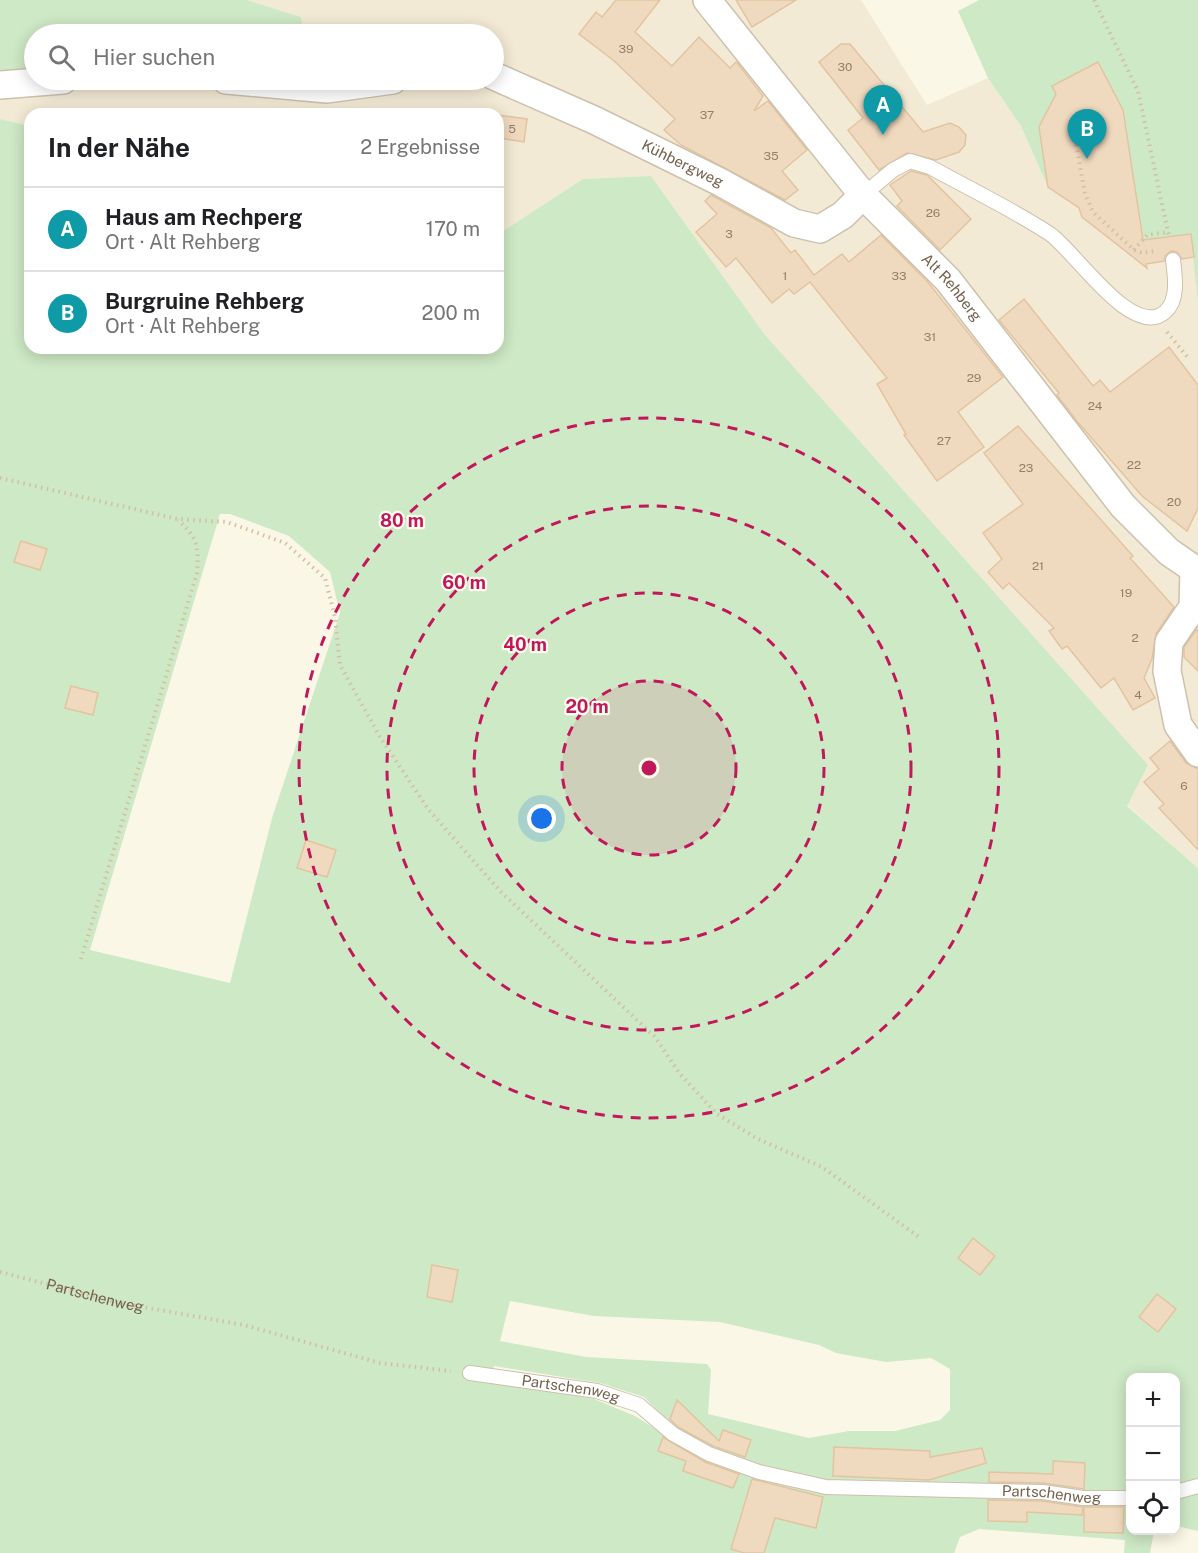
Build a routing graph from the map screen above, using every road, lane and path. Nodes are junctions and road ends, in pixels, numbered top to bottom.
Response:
1 (707, 0) edge
2 (1094, 0) edge
3 (504, 80) edge
4 (24, 83) edge
5 (0, 85) edge
6 (1074, 127) dead end
7 (863, 195) junction
8 (1134, 250) junction
9 (1162, 250) dead end
10 (1173, 260) dead end
11 (1154, 319) junction
12 (1189, 359) dead end
13 (0, 478) edge
14 (177, 519) junction
15 (1196, 569) edge
16 (1196, 613) edge
17 (1198, 753) edge
18 (81, 959) dead end
19 (919, 1237) dead end
20 (0, 1272) edge
21 (470, 1372) joint
22 (1198, 1486) edge
23 (1180, 1491) edge
24 (1126, 1498) edge

1 - 7 street, Alt Rehberg
2 - 8 path
3 - 7 street, Kühbergweg
4 - 5 street
6 - 8 path
7 - 11 lane
7 - 15 street, Alt Rehberg
8 - 9 path
10 - 11 lane
11 - 12 path
13 - 14 path
14 - 18 path
14 - 19 path
15 - 16 street
16 - 17 street
20 - 21 path, Partschenweg
21 - 24 lane, Partschenweg
22 - 23 lane

